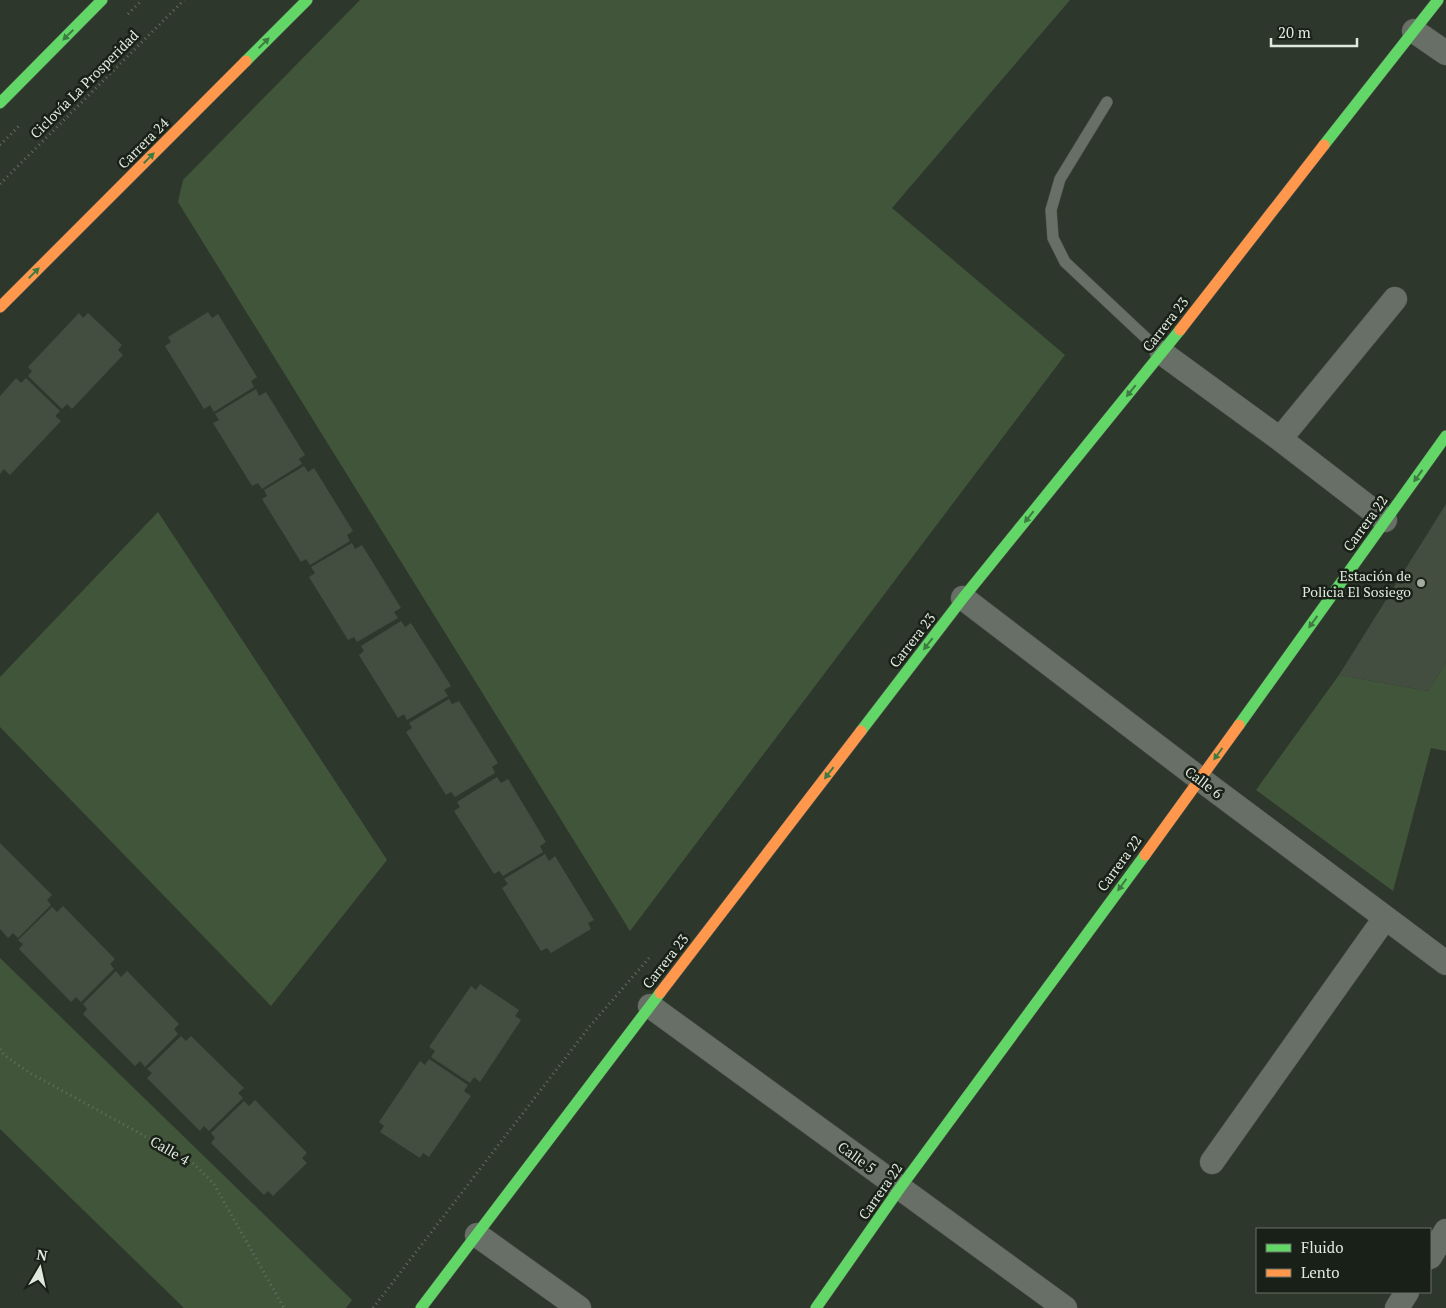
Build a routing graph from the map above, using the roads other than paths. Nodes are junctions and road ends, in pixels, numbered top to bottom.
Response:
1 (102, 0) edge
2 (306, 0) edge
3 (1438, 0) edge
4 (1414, 31) junction
5 (1446, 54) edge
6 (1107, 102) dead end
7 (0, 103) edge
8 (1394, 299) dead end
9 (0, 307) edge
10 (1162, 353) junction
11 (1446, 436) edge
12 (1280, 439) junction
13 (1386, 520) junction
14 (963, 598) junction
15 (1200, 779) junction
16 (1385, 918) junction
17 (1446, 963) edge
18 (650, 1006) junction
19 (1212, 1162) dead end
20 (900, 1188) junction
21 (1446, 1232) edge
22 (477, 1235) junction
23 (1431, 1255) edge
24 (1406, 1293) edge
25 (421, 1308) edge
26 (578, 1308) edge
27 (816, 1308) edge
28 (1065, 1308) edge
29 (1397, 1308) edge

1 -> 7 street
9 -> 2 street, Carrera 24
3 - 4 street, Carrera 23
4 - 5 street
4 - 10 street, Carrera 23
6 - 10 lane
8 - 12 street
10 - 12 street
10 -> 14 street, Carrera 23
11 -> 13 street, Carrera 22
12 - 13 street
13 -> 15 street, Carrera 22
14 - 15 street, Calle 6
14 -> 18 street, Carrera 23
15 - 16 street, Calle 6
15 -> 20 street, Carrera 22
16 - 17 street, Calle 6
16 - 19 street
18 - 20 street, Calle 5
18 - 22 street, Carrera 23
20 - 27 street, Carrera 22
20 - 28 street, Calle 5
21 - 23 street
22 - 25 street, Carrera 23
22 - 26 street
24 - 29 street

